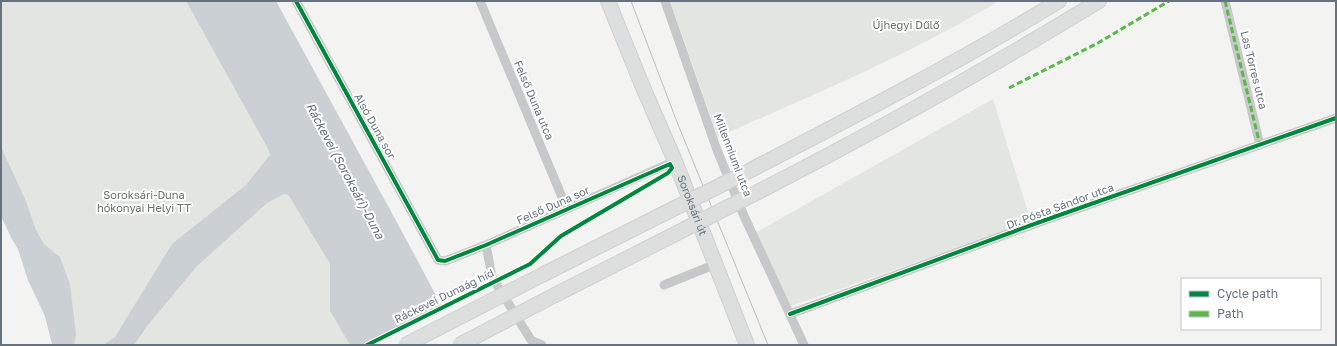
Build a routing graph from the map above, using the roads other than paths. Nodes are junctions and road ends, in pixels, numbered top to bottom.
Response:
1 (296, 1) edge
2 (480, 1) edge
3 (608, 1) edge
4 (666, 1) edge
5 (1059, 1) edge
6 (1099, 1) edge
7 (1225, 1) edge
8 (1336, 118) edge
9 (1260, 145) junction
10 (675, 161) junction
11 (567, 209) junction
12 (486, 245) junction
13 (438, 260) joint
14 (716, 264) junction
15 (664, 285) dead end
16 (790, 314) junction
17 (406, 345) edge
18 (459, 345) edge
19 (542, 345) edge
20 (747, 345) edge
21 (804, 345) edge

1 - 13 street, Alsó Duna sor
2 - 11 street, Felső Duna utca
3 - 10 main road, Soroksári út
4 - 16 street, Millenniumi utca
5 - 17 main road, bridge
6 - 18 main road, bridge
7 - 9 street, Las Torres utca
8 - 9 street, Dr. Pósta Sándor utca
9 - 16 street, Dr. Pósta Sándor utca
10 - 11 street, Felső Duna sor
10 - 14 main road, Soroksári út
11 - 12 street, Felső Duna sor
12 - 13 street, Felső Duna sor
12 - 19 street
14 - 15 street
14 - 20 main road, Soroksári út
16 - 21 street, Millenniumi utca

